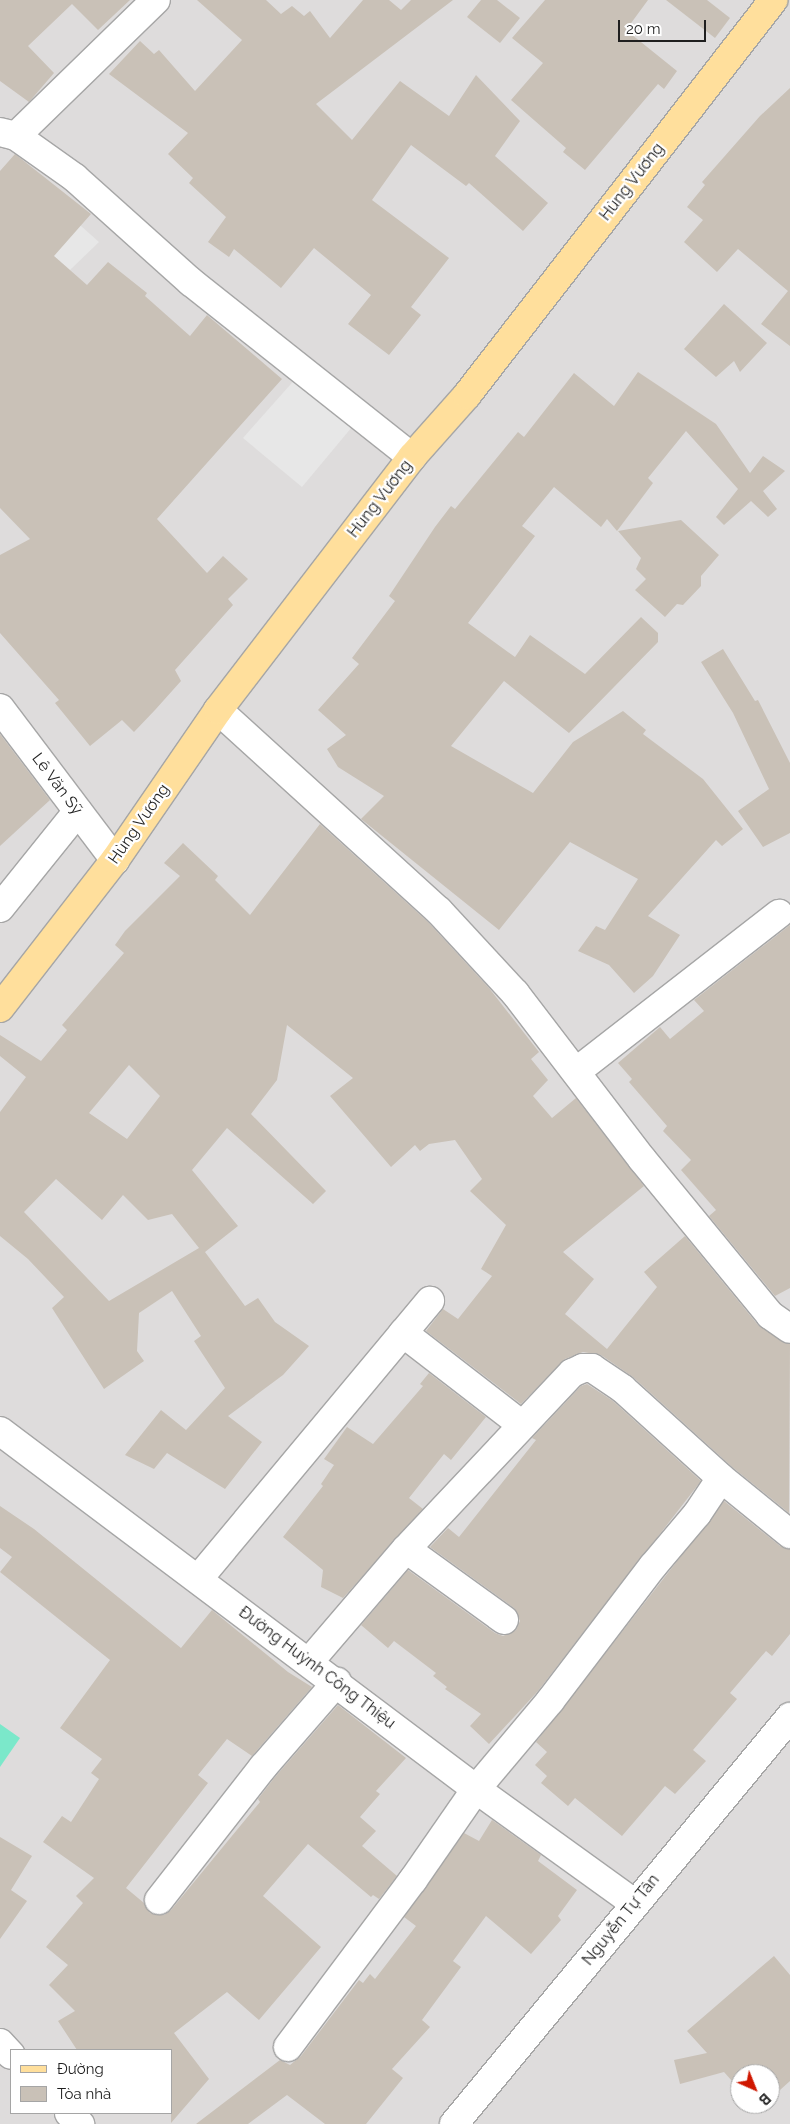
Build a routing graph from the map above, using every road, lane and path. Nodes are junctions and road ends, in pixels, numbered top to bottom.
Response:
1 (156, 0) edge
2 (773, 0) edge
3 (8, 134) edge
4 (412, 457) junction
5 (0, 708) edge
6 (218, 710) junction
7 (78, 811) junction
8 (115, 860) junction
9 (0, 908) edge
10 (780, 914) dead end
11 (0, 1008) edge
12 (577, 1071) junction
13 (430, 1301) dead end
14 (790, 1329) edge
15 (403, 1332) junction
16 (522, 1425) junction
17 (0, 1431) edge
18 (721, 1478) junction
19 (790, 1534) edge
20 (406, 1549) junction
21 (199, 1578) junction
22 (504, 1620) dead end
23 (309, 1662) junction
24 (337, 1682) junction
25 (790, 1717) edge
26 (476, 1789) junction
27 (159, 1900) dead end
28 (634, 1903) junction
29 (0, 2043) edge
30 (288, 2048) dead end
31 (10, 2054) edge
32 (70, 2114) edge
33 (80, 2124) edge
34 (454, 2124) edge

1 - 3 street
2 - 4 main road, Hùng Vương
3 - 4 street
4 - 6 main road, Hùng Vương
5 - 7 street, Lê Văn Sỹ
6 - 8 main road, Hùng Vương
6 - 12 street
7 - 8 street, Lê Văn Sỹ
7 - 9 street
8 - 11 main road, Hùng Vương
10 - 12 street
12 - 14 street
13 - 15 street
15 - 16 street
15 - 21 street
16 - 18 street
16 - 20 street
17 - 21 street, Đường Huỳnh Công Thiệu
18 - 19 street
18 - 26 street
20 - 22 street
20 - 23 street
21 - 23 street, Đường Huỳnh Công Thiệu
23 - 24 street, Đường Huỳnh Công Thiệu
24 - 26 street, Đường Huỳnh Công Thiệu
24 - 27 street
25 - 28 street, Nguyễn Tự Tân
26 - 28 street, Đường Huỳnh Công Thiệu
26 - 30 street
28 - 34 street, Nguyễn Tự Tân
29 - 31 street
32 - 33 street

